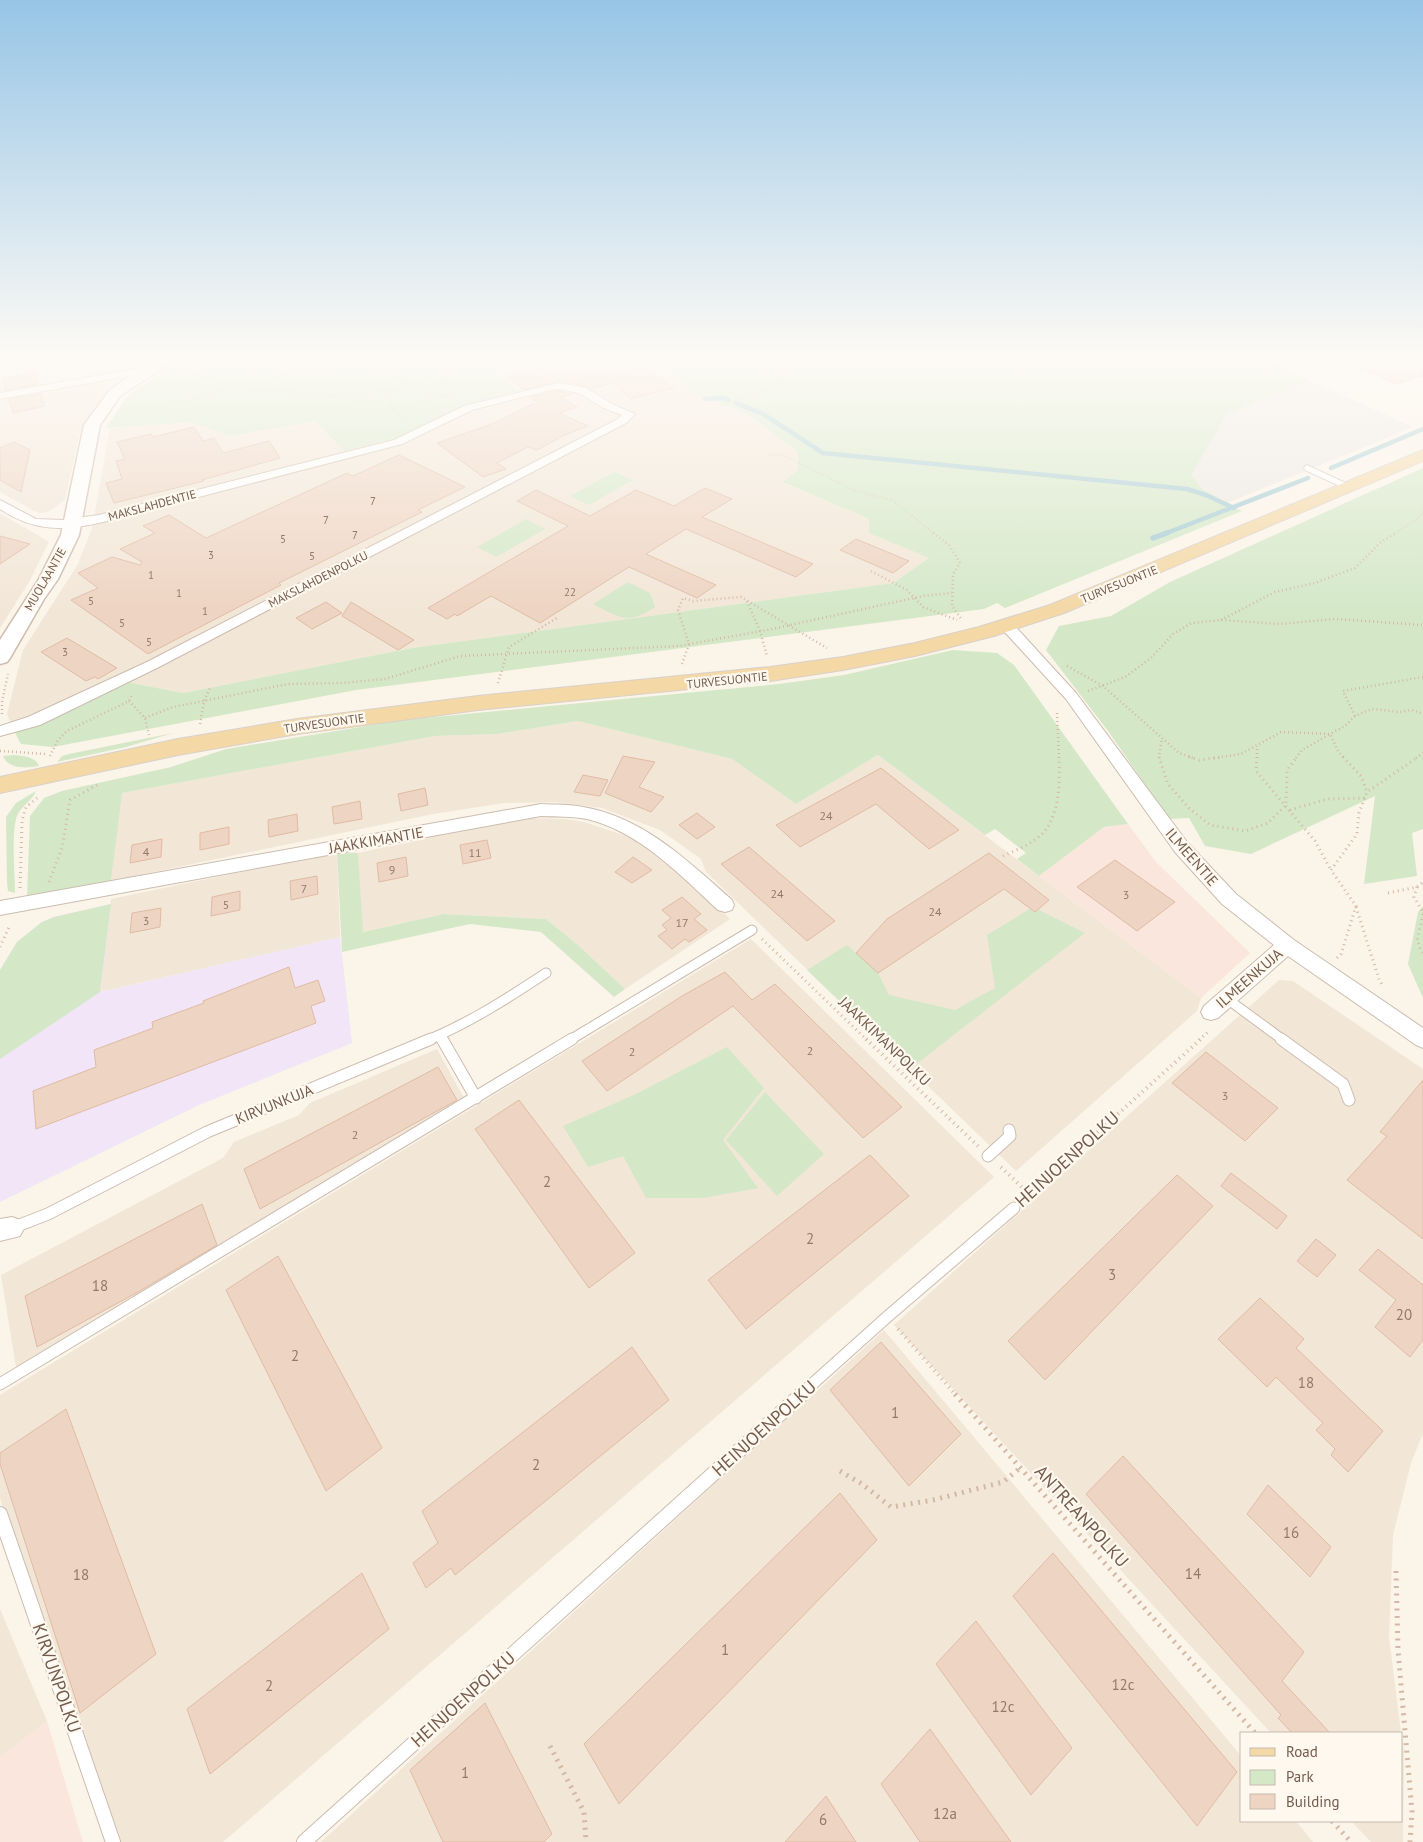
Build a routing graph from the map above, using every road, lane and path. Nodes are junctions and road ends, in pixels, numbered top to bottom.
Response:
1 (89, 442) edge
2 (394, 442) edge
3 (582, 442) edge
4 (768, 455) dead end
5 (1423, 455) edge
6 (1307, 468) dead end
7 (1348, 487) junction
8 (0, 504) edge
9 (1423, 512) edge
10 (73, 522) junction
11 (871, 571) dead end
12 (952, 593) junction
13 (915, 599) junction
14 (747, 601) junction
15 (557, 618) dead end
16 (1221, 620) junction
17 (788, 625) junction
18 (1423, 625) edge
19 (1008, 627) junction
20 (760, 631) junction
21 (689, 644) junction
22 (822, 653) dead end
23 (506, 655) junction
24 (1037, 657) junction
25 (0, 658) edge
26 (769, 662) dead end
27 (680, 671) dead end
28 (1423, 677) edge
29 (211, 686) dead end
30 (1102, 686) junction
31 (497, 688) dead end
32 (1071, 696) junction
33 (204, 701) junction
34 (1057, 713) dead end
35 (1423, 714) edge
36 (1355, 716) junction
37 (145, 718) junction
38 (206, 724) dead end
39 (0, 731) edge
40 (158, 734) dead end
41 (1330, 734) junction
42 (149, 735) junction
43 (140, 737) dead end
44 (1162, 738) junction
45 (1257, 746) junction
46 (0, 751) edge
47 (59, 753) dead end
48 (1423, 753) edge
49 (49, 764) junction
50 (103, 782) dead end
51 (0, 785) edge
52 (1367, 792) junction
53 (1365, 798) junction
54 (1286, 804) junction
55 (1290, 810) junction
56 (1003, 856) dead end
57 (1332, 870) junction
58 (1423, 882) edge
59 (1417, 887) junction
60 (1388, 894) dead end
61 (42, 901) junction
62 (725, 905) dead end
63 (19, 906) junction
64 (1356, 906) junction
65 (0, 908) edge
66 (1423, 913) edge
67 (752, 930) joint
68 (1287, 945) junction
69 (0, 947) edge
70 (1423, 955) edge
71 (1333, 963) dead end
72 (546, 973) dead end
73 (1388, 993) dead end
74 (1226, 998) junction
75 (1211, 1012) joint
76 (440, 1036) junction
77 (1423, 1039) edge
78 (476, 1098) junction
79 (1349, 1100) dead end
80 (1009, 1130) dead end
81 (988, 1156) junction
82 (1029, 1194) junction
83 (1014, 1208) joint
84 (6, 1229) edge
85 (887, 1317) junction
86 (0, 1384) edge
87 (1020, 1468) junction
88 (840, 1471) dead end
89 (0, 1514) edge
90 (1396, 1571) dead end
91 (1254, 1732) edge
92 (550, 1746) dead end
93 (1333, 1822) edge
94 (113, 1842) edge
95 (304, 1842) edge
96 (586, 1842) edge
97 (1351, 1842) edge
98 (1410, 1842) edge

1 - 10 street, MUOLAANTIE
2 - 10 street, MAKSLAHDENTIE
3 - 39 street, MAKSLAHDENPOLKU
4 - 12 path
5 - 7 main road, TURVESUONTIE
6 - 7 lane
7 - 19 main road, TURVESUONTIE
8 - 10 street, MAKSLAHDENTIE
9 - 16 path
10 - 25 street, MUOLAANTIE
11 - 13 path
12 - 13 path
12 - 13 path
13 - 17 path
14 - 17 path
14 - 20 path
14 - 21 path
15 - 23 path
16 - 18 path
16 - 30 path
17 - 20 path
17 - 22 path
19 - 24 street, ILMEENTIE
19 - 49 main road, TURVESUONTIE
20 - 21 path
20 - 26 path
21 - 23 path
21 - 27 path
23 - 31 path
23 - 33 path
24 - 30 path
24 - 32 street, ILMEENTIE
28 - 36 path
29 - 33 path
30 - 32 path
30 - 44 path
32 - 68 street, ILMEENTIE
33 - 37 path
33 - 38 path
34 - 56 path
35 - 36 path
36 - 41 path
37 - 42 path
37 - 49 path
40 - 42 path
41 - 45 path
41 - 52 path
41 - 54 path
42 - 43 path
44 - 45 path
44 - 54 path
45 - 54 path
46 - 49 path
47 - 49 path
48 - 52 path
49 - 51 main road, TURVESUONTIE
49 - 63 path
50 - 61 path
52 - 53 path
53 - 55 path
53 - 57 path
54 - 55 path
55 - 57 path
57 - 64 path
58 - 59 path
59 - 60 path
59 - 66 path
61 - 62 street, JAAKKIMANTIE
61 - 63 street, JAAKKIMANTIE
63 - 65 street, JAAKKIMANTIE
63 - 69 path
64 - 71 path
64 - 73 path
66 - 70 path
67 - 78 lane
67 - 81 path, JAAKKIMANPOLKU
68 - 74 street, ILMEENKUJA
68 - 77 street, ILMEENTIE
72 - 76 lane, KIRVUNKUJA
74 - 75 street, ILMEENKUJA
74 - 79 lane
75 - 82 path, HEINJOENPOLKU
76 - 78 lane
76 - 84 lane, KIRVUNKUJA
78 - 86 lane
80 - 81 lane
81 - 82 path, JAAKKIMANPOLKU
82 - 83 path, HEINJOENPOLKU
83 - 85 lane, HEINJOENPOLKU
85 - 87 path, ANTREANPOLKU
85 - 95 lane, HEINJOENPOLKU
87 - 88 path
87 - 91 path, ANTREANPOLKU
89 - 94 lane, KIRVUNPOLKU
90 - 98 path
92 - 96 path
93 - 97 path

